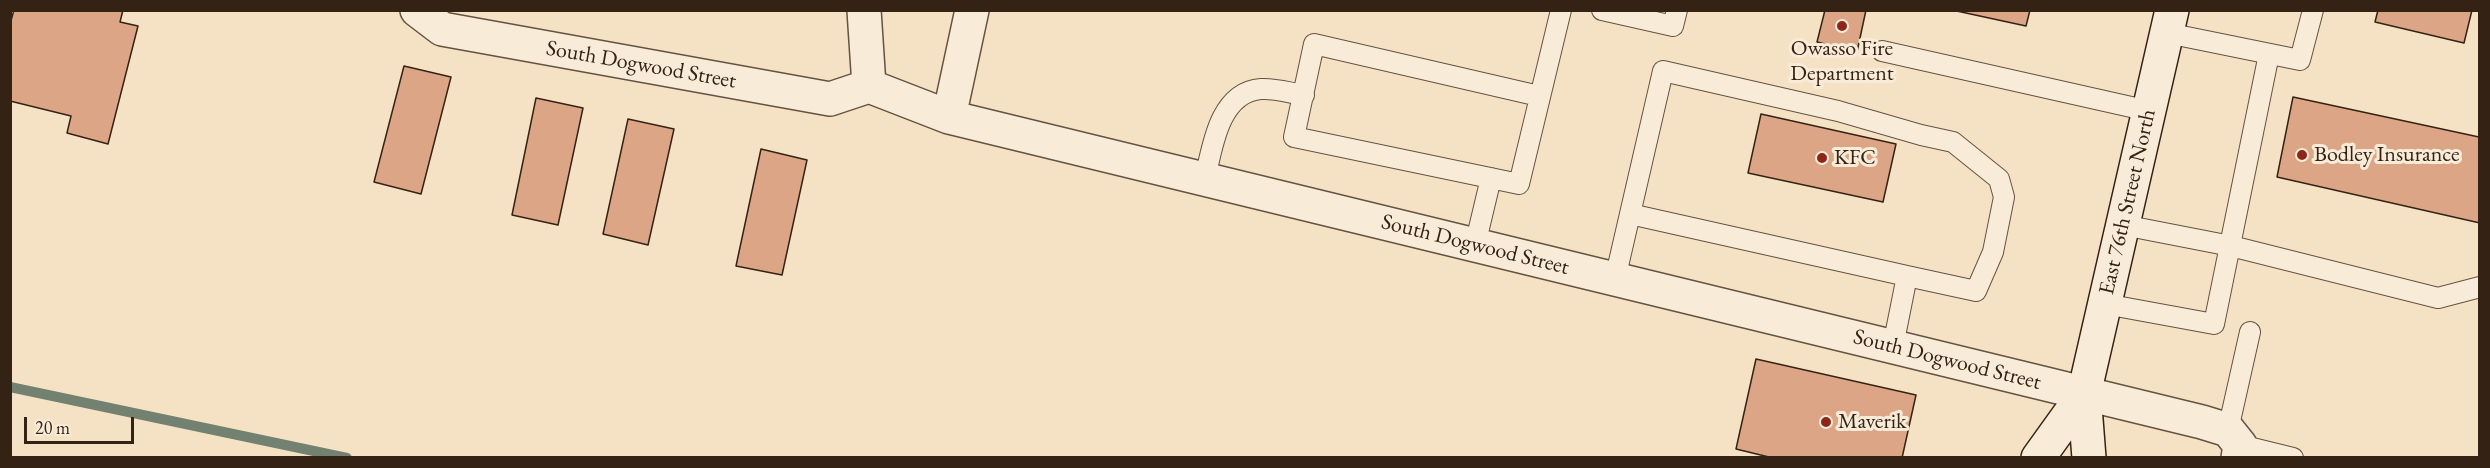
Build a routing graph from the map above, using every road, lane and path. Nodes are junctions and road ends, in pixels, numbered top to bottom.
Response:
1 (417, 10) edge
2 (864, 10) edge
3 (972, 10) edge
4 (1561, 10) edge
5 (1602, 10) edge
6 (1677, 10) edge
7 (2313, 10) edge
8 (2169, 22) edge
9 (1882, 51) dead end
10 (2269, 54) junction
11 (869, 86) junction
12 (1304, 95) junction
13 (1539, 96) junction
14 (2149, 111) junction
15 (949, 117) junction
16 (1491, 178) junction
17 (1205, 179) junction
18 (1630, 214) junction
19 (2123, 225) junction
20 (1475, 245) junction
21 (2231, 246) junction
22 (1907, 276) junction
23 (1615, 279) junction
24 (2480, 287) edge
25 (2105, 304) junction
26 (2250, 332) dead end
27 (1893, 346) junction
28 (2084, 394) junction
29 (2235, 444) edge
30 (2038, 458) edge
31 (2090, 458) edge
32 (2293, 458) edge

1 - 11 street, South Dogwood Street
2 - 11 street
3 - 15 street
4 - 13 lane
5 - 6 lane
7 - 10 lane
8 - 10 lane
8 - 14 street, East 76th Street North
9 - 14 lane
10 - 21 lane
11 - 15 street, South Dogwood Street
12 - 13 lane
12 - 16 lane
12 - 17 lane
13 - 16 lane
14 - 19 street, East 76th Street North
15 - 17 street, South Dogwood Street
16 - 20 lane
17 - 20 street, South Dogwood Street
18 - 22 lane
18 - 22 lane
18 - 23 lane
19 - 21 lane
19 - 25 street, East 76th Street North
20 - 23 street, South Dogwood Street
21 - 24 lane
21 - 25 lane
22 - 27 lane
23 - 27 street, South Dogwood Street
25 - 28 street, East 76th Street North
26 - 29 lane
27 - 28 street, South Dogwood Street
28 - 29 street, South Dogwood Street
28 - 30 street, East 76th Street North
28 - 31 street, East 76th Street North
29 - 32 lane

